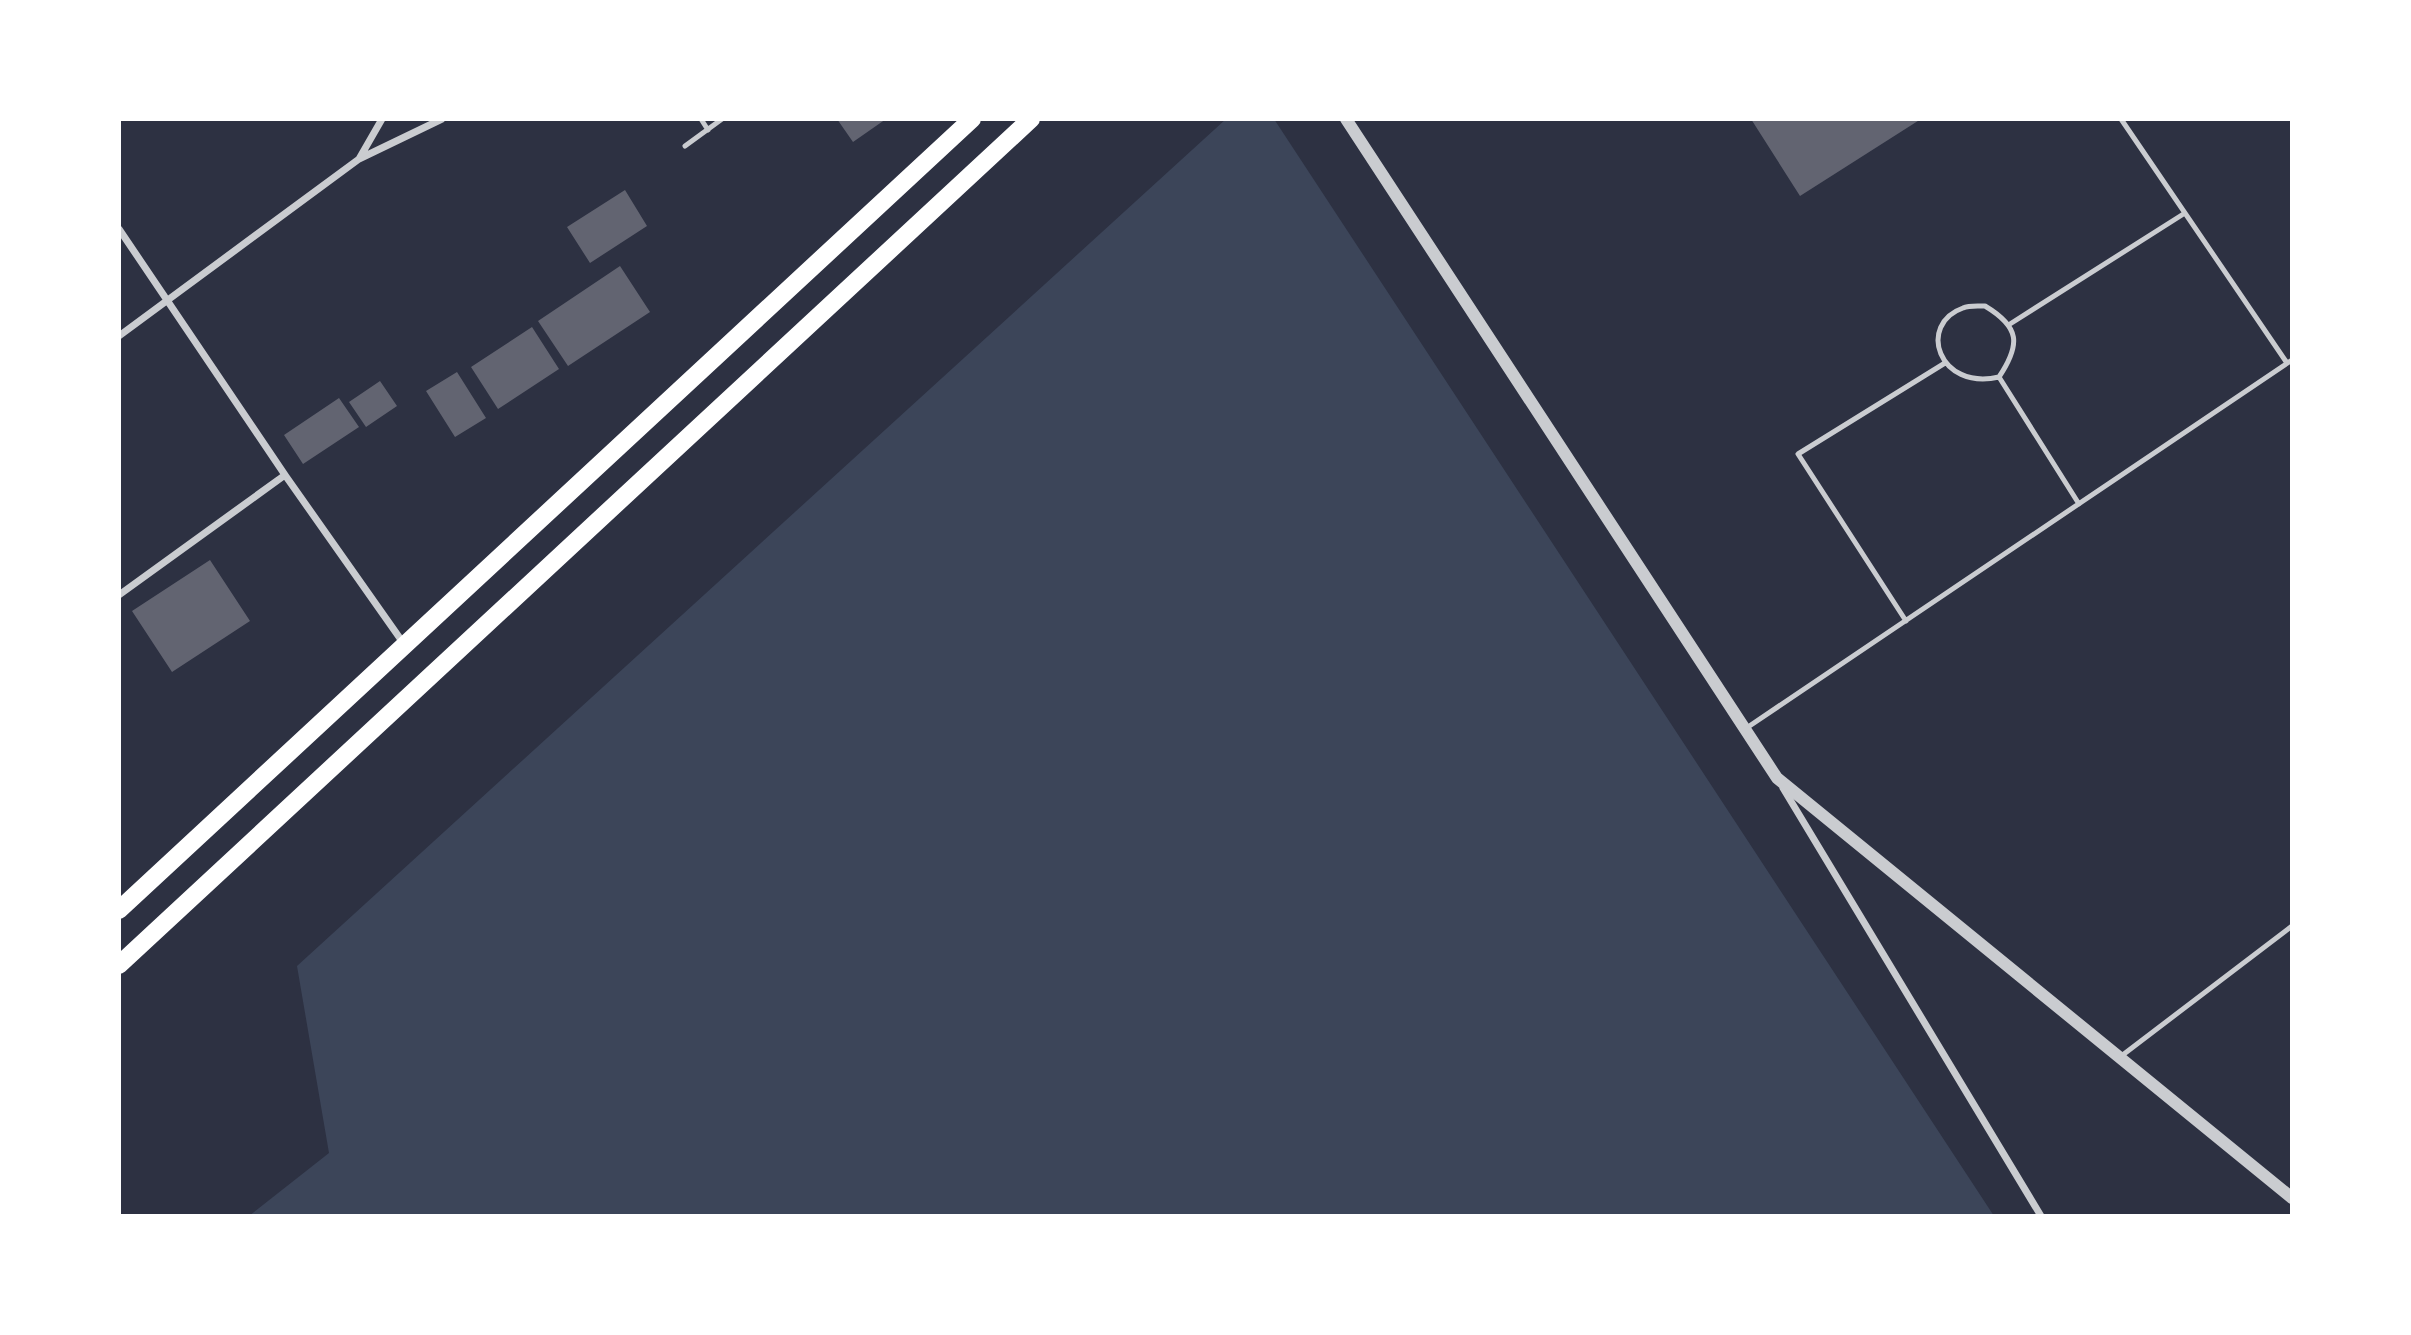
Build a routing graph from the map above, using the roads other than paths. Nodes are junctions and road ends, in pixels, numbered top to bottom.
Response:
1 (382, 119) edge
2 (442, 119) edge
3 (701, 119) edge
4 (722, 119) edge
5 (972, 119) edge
6 (1031, 119) edge
7 (1346, 119) edge
8 (2121, 119) edge
9 (708, 130) junction
10 (685, 146) dead end
11 (359, 159) junction
12 (2185, 213) junction
13 (119, 229) edge
14 (168, 300) junction
15 (2010, 324) junction
16 (119, 336) edge
17 (2290, 362) edge
18 (1945, 363) junction
19 (1999, 377) junction
20 (285, 475) junction
21 (2079, 504) junction
22 (119, 595) edge
23 (1906, 621) junction
24 (404, 645) junction
25 (1745, 729) junction
26 (1777, 778) junction
27 (119, 910) edge
28 (2292, 926) edge
29 (119, 965) edge
30 (2120, 1057) junction
31 (2292, 1198) edge
32 (2040, 1216) edge

1 - 11 street
2 - 11 street
3 - 9 lane
4 - 9 lane
5 - 24 main road
6 - 29 main road
7 - 25 street
8 - 12 lane
9 - 10 lane
11 - 14 street
12 - 15 lane
12 - 17 lane
13 - 14 street
14 - 16 street
14 - 20 street
15 - 18 lane
15 - 19 lane
17 - 21 lane
18 - 19 lane
18 - 23 lane
19 - 21 lane
20 - 22 street
20 - 24 street
21 - 23 lane
23 - 25 lane
24 - 27 main road
25 - 26 street
26 - 30 street
26 - 32 street
28 - 30 lane
30 - 31 street

